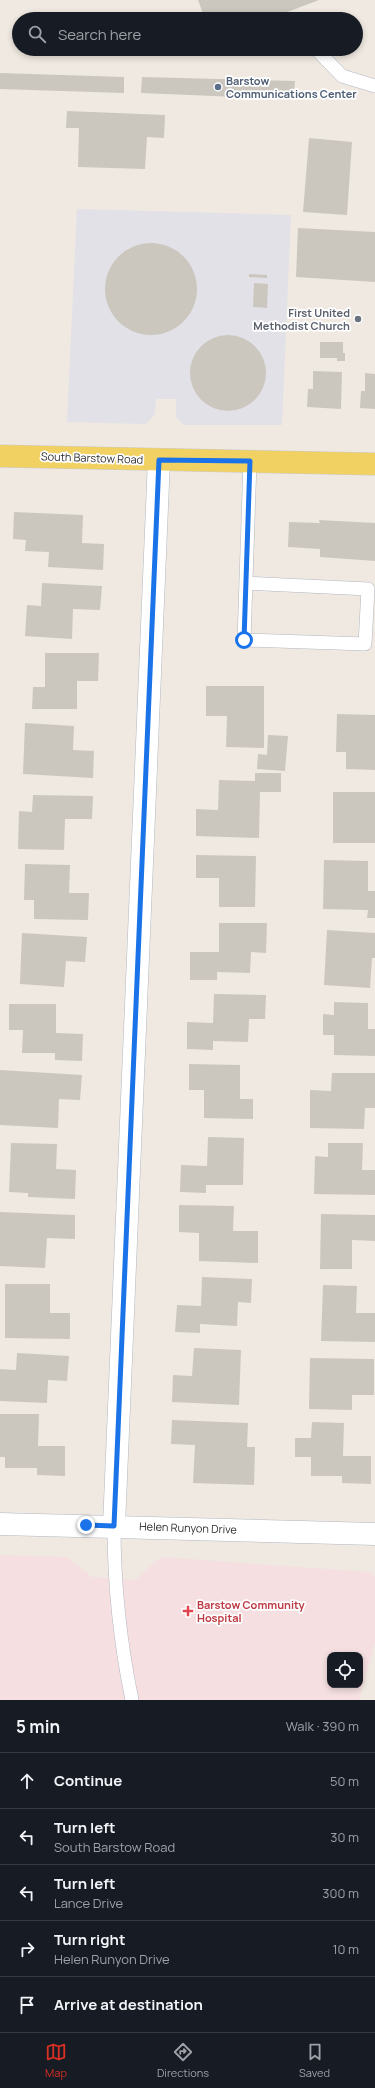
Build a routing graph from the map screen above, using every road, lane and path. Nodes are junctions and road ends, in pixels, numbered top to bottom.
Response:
1 (323, 56) edge
2 (375, 86) edge
3 (0, 456) edge
4 (159, 460) junction
5 (250, 461) junction
6 (375, 464) edge
7 (246, 583) junction
8 (0, 1524) edge
9 (114, 1526) junction
10 (375, 1534) edge
11 (132, 1700) edge

1 - 2 lane
3 - 4 main road, South Barstow Road
4 - 5 main road, South Barstow Road
4 - 9 street
5 - 6 main road, South Barstow Road
5 - 7 lane
7 - 7 lane
8 - 9 street, Helen Runyon Drive
9 - 10 street, Helen Runyon Drive
9 - 11 lane

